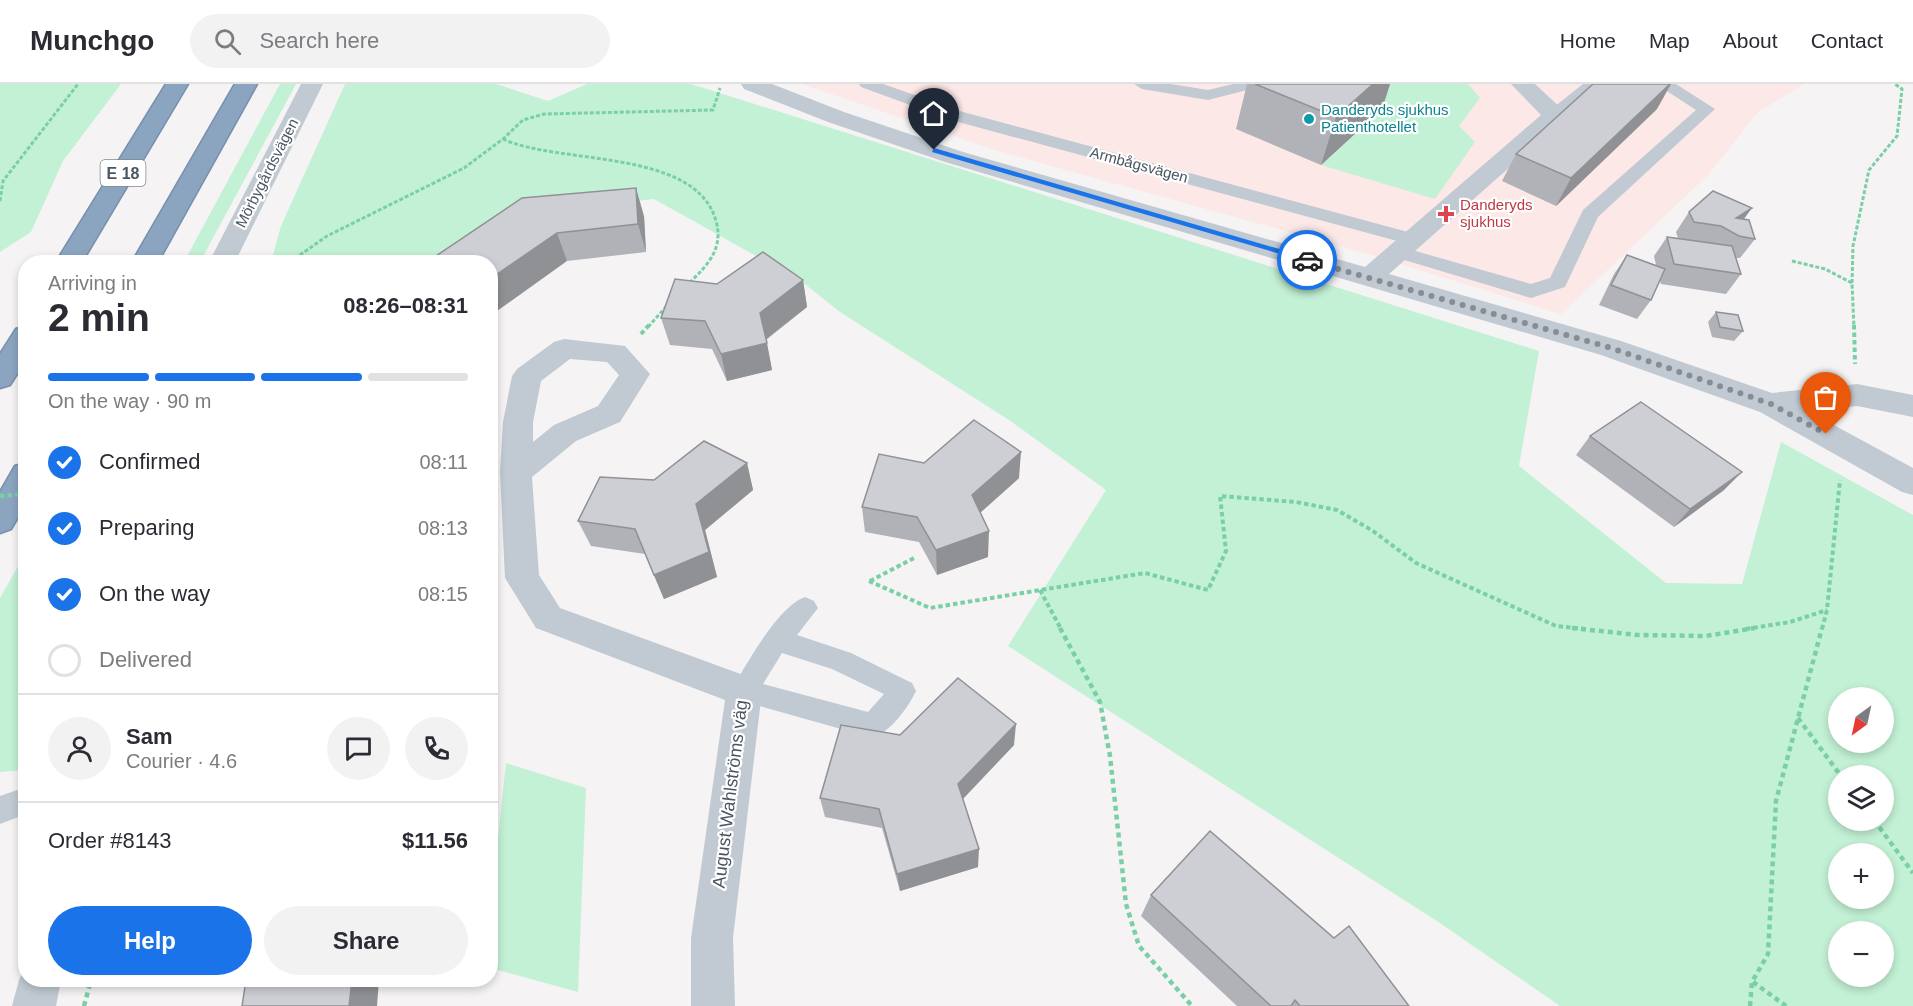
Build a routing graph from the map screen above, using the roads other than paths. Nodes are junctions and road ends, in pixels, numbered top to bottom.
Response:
1 (177, 84) edge
2 (246, 84) edge
3 (312, 84) edge
4 (752, 84) edge
5 (867, 84) edge
6 (1142, 84) edge
7 (1253, 84) edge
8 (1522, 84) edge
9 (1593, 84) edge
10 (1664, 84) edge
11 (1555, 115) junction
12 (1405, 246) junction
13 (73, 255) edge
14 (149, 255) edge
15 (226, 255) edge
16 (1369, 278) junction
17 (18, 349) edge
18 (0, 378) edge
19 (1771, 404) junction
20 (1913, 406) edge
21 (516, 472) junction
22 (1913, 483) edge
23 (18, 489) edge
24 (0, 520) edge
25 (804, 608) dead end
26 (776, 640) junction
27 (744, 691) junction
28 (18, 803) edge
29 (0, 810) edge
30 (38, 987) edge
31 (34, 1006) edge
32 (713, 1006) edge

1 - 13 highway, E 18
2 - 14 highway
3 - 15 street, Mörbygårdsvägen
4 - 16 street
5 - 12 lane, Armbågsvägen
6 - 7 lane
8 - 11 street
9 - 11 lane
10 - 12 lane, Armbågsvägen
11 - 12 street
12 - 16 street
16 - 19 street
17 - 18 highway
19 - 20 street
19 - 22 street
21 - 21 street, August Wahlströms väg
21 - 27 street, August Wahlströms väg
23 - 24 highway
25 - 26 lane
26 - 27 lane
26 - 27 lane
27 - 32 street, August Wahlströms väg
28 - 29 lane
30 - 31 street

